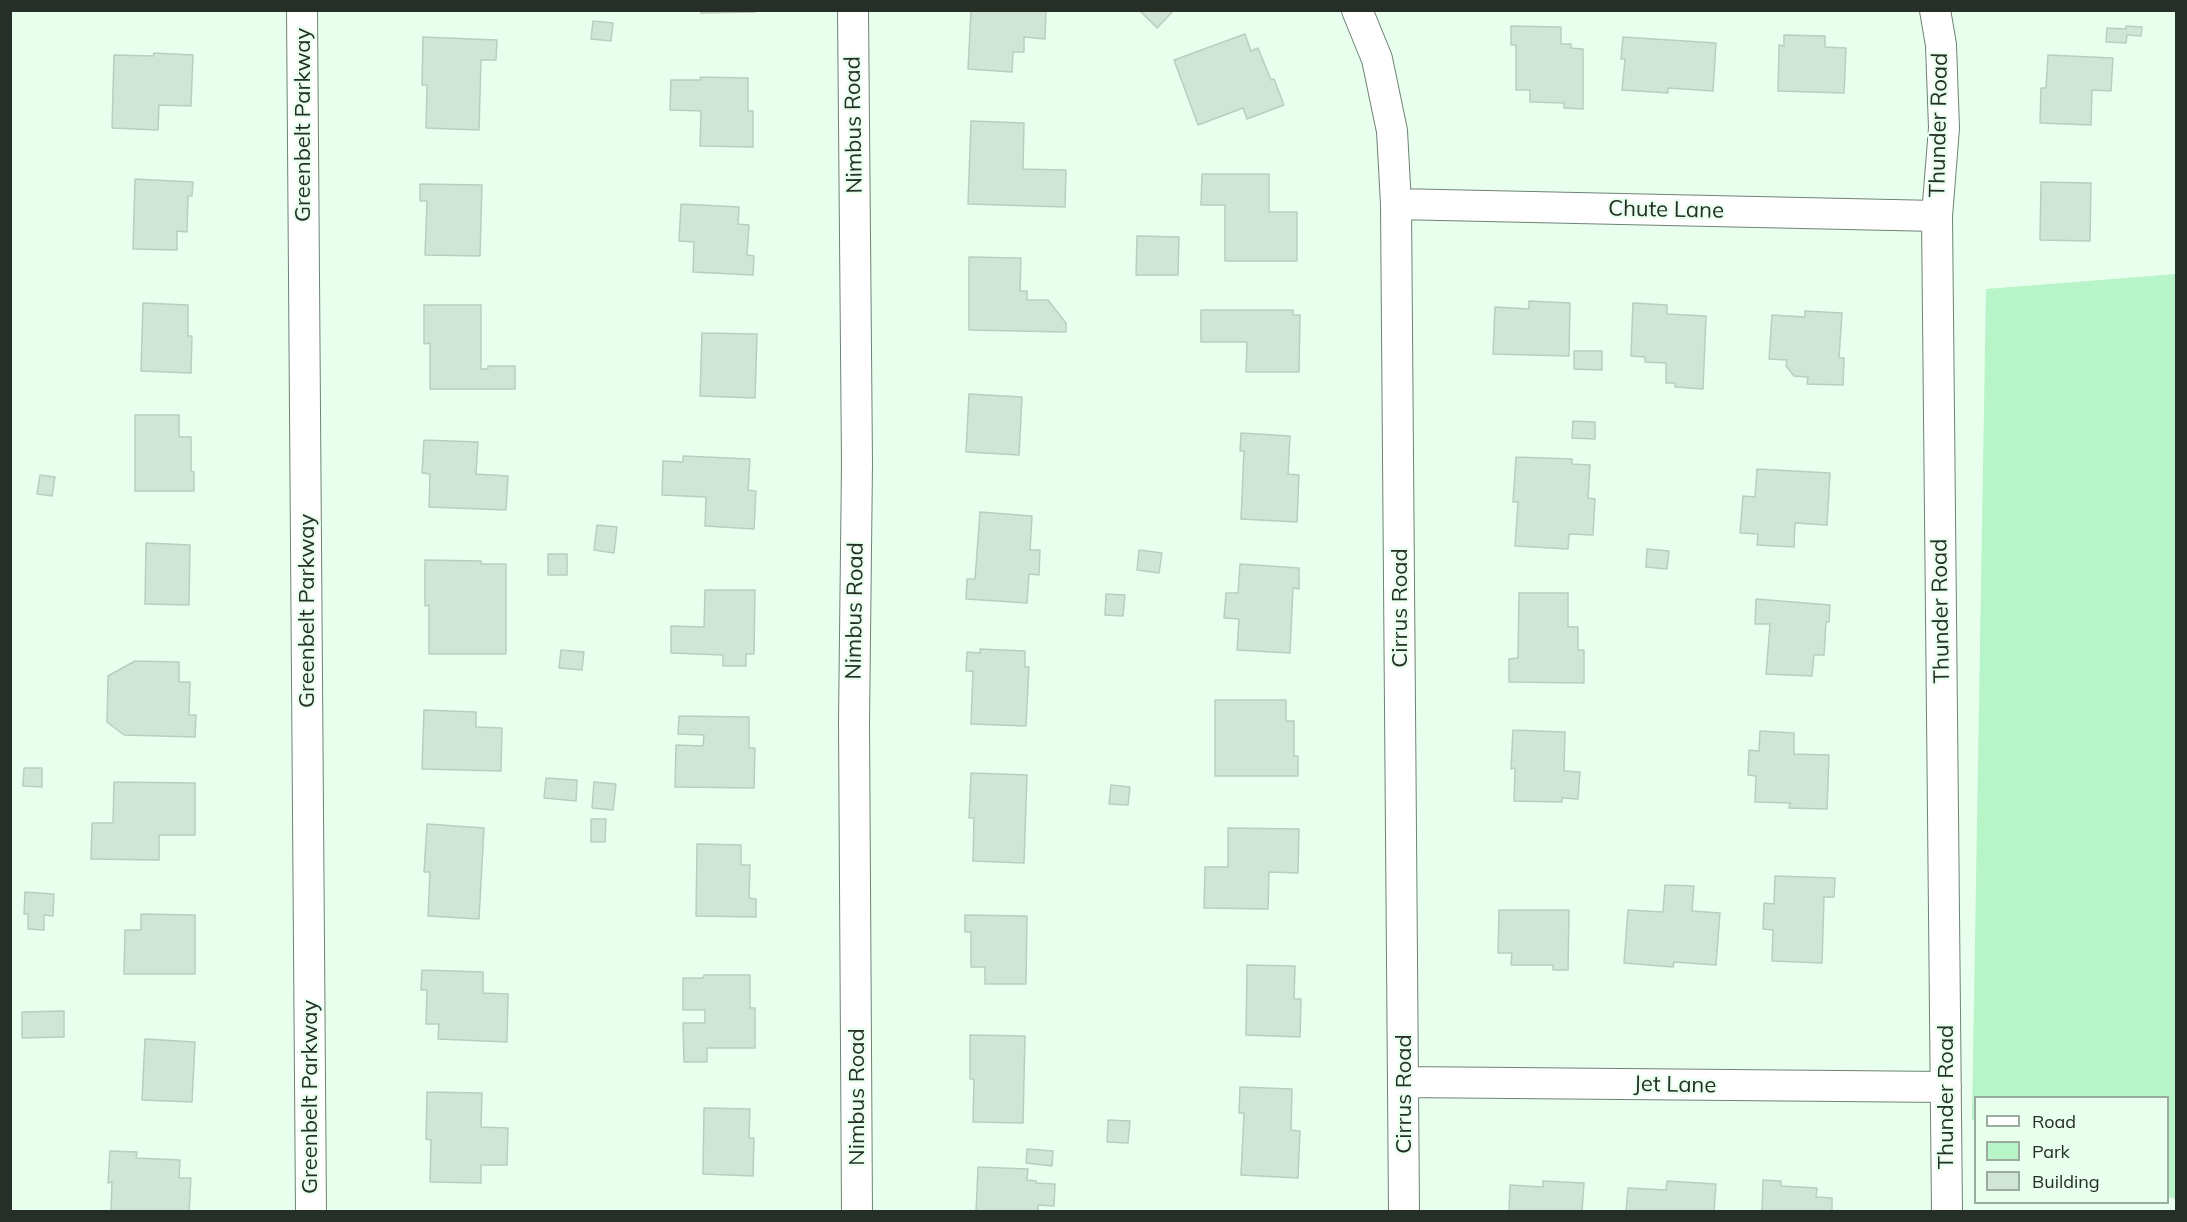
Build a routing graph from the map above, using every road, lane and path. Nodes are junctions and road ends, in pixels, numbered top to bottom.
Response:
1 (302, 10) edge
2 (853, 10) edge
3 (1357, 10) edge
4 (1935, 10) edge
5 (1396, 204) junction
6 (1937, 216) junction
7 (1404, 1082) junction
8 (1946, 1087) junction
9 (311, 1212) edge
10 (857, 1212) edge
11 (1404, 1212) edge
12 (1947, 1212) edge

1 - 9 street, Greenbelt Parkway
2 - 10 street, Nimbus Road
3 - 5 street, Cirrus Road
4 - 6 street, Thunder Road
5 - 6 street, Chute Lane
5 - 7 street, Cirrus Road
6 - 8 street, Thunder Road
7 - 8 street, Jet Lane
7 - 11 street, Cirrus Road
8 - 12 street, Thunder Road

